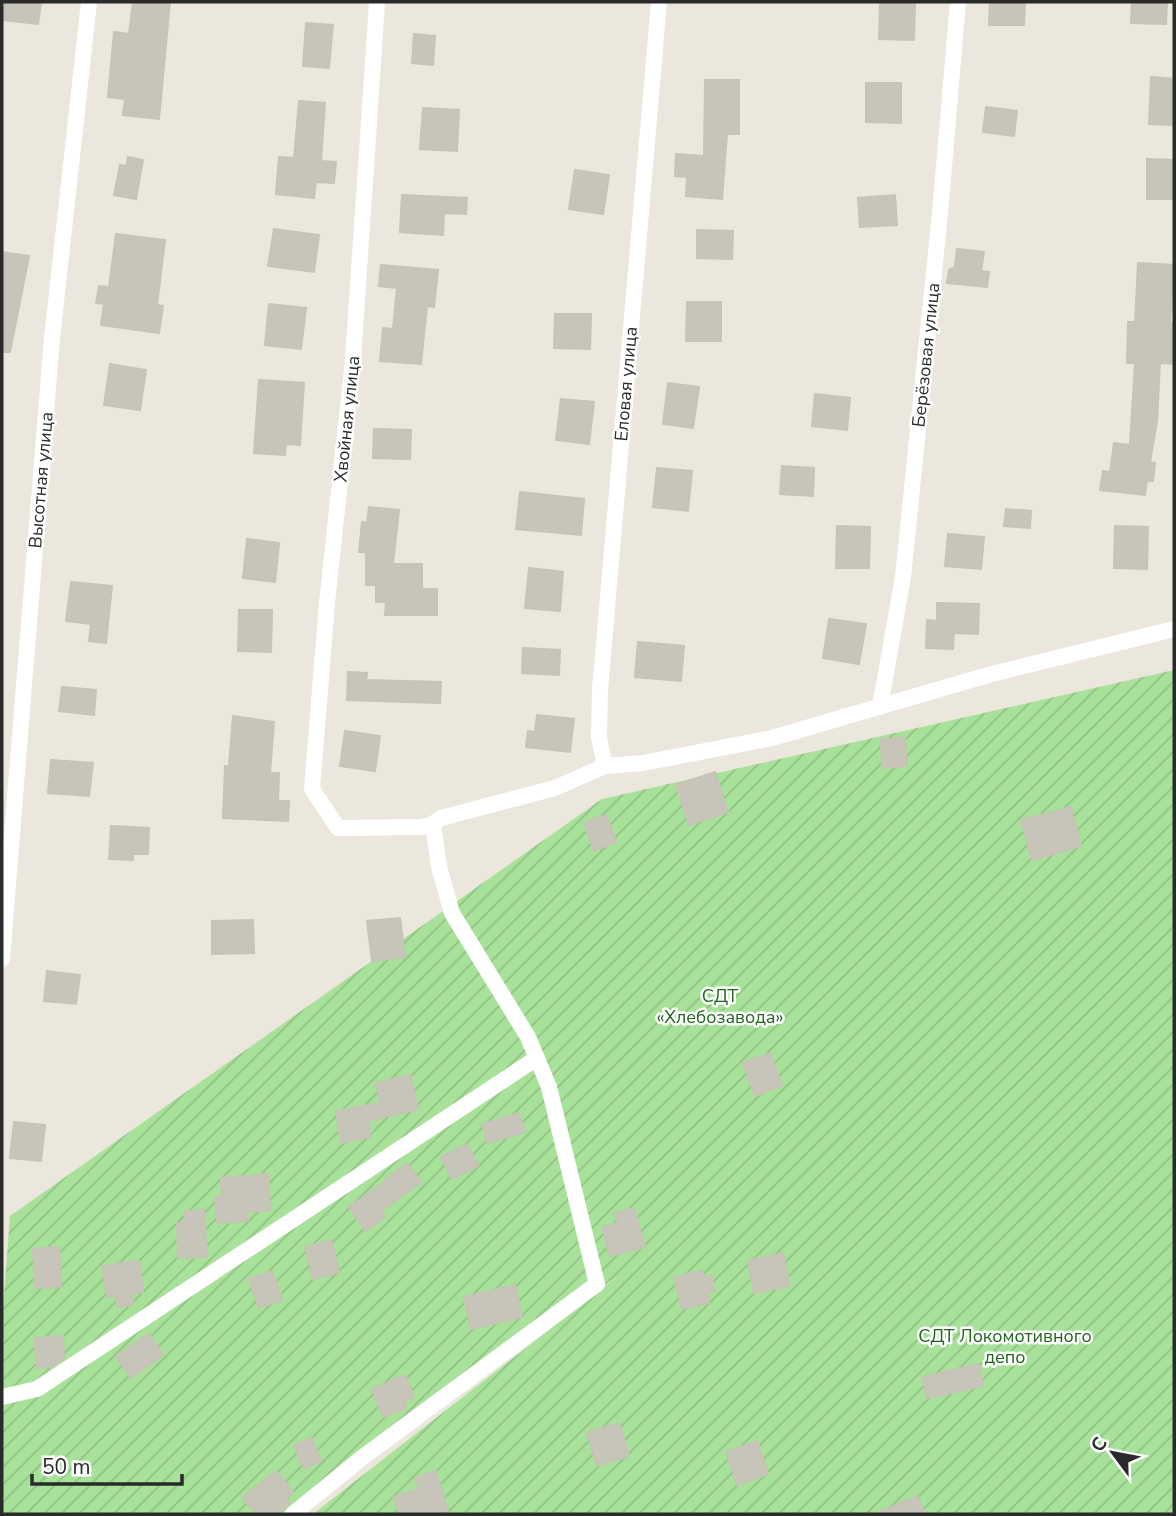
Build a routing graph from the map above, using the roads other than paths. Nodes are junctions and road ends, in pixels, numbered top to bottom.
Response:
1 (89, 2) edge
2 (377, 2) edge
3 (659, 2) edge
4 (958, 2) edge
5 (1174, 627) edge
6 (880, 707) junction
7 (605, 766) junction
8 (433, 824) junction
9 (2, 959) edge
10 (537, 1058) junction
11 (2, 1397) edge
12 (293, 1514) edge

1 - 9 street, Высотная улица
2 - 8 street, Хвойная улица
3 - 7 street, Еловая улица
4 - 6 street, Берёзовая улица
5 - 6 street
6 - 7 street
7 - 8 street
8 - 10 street
10 - 11 street
10 - 12 street

